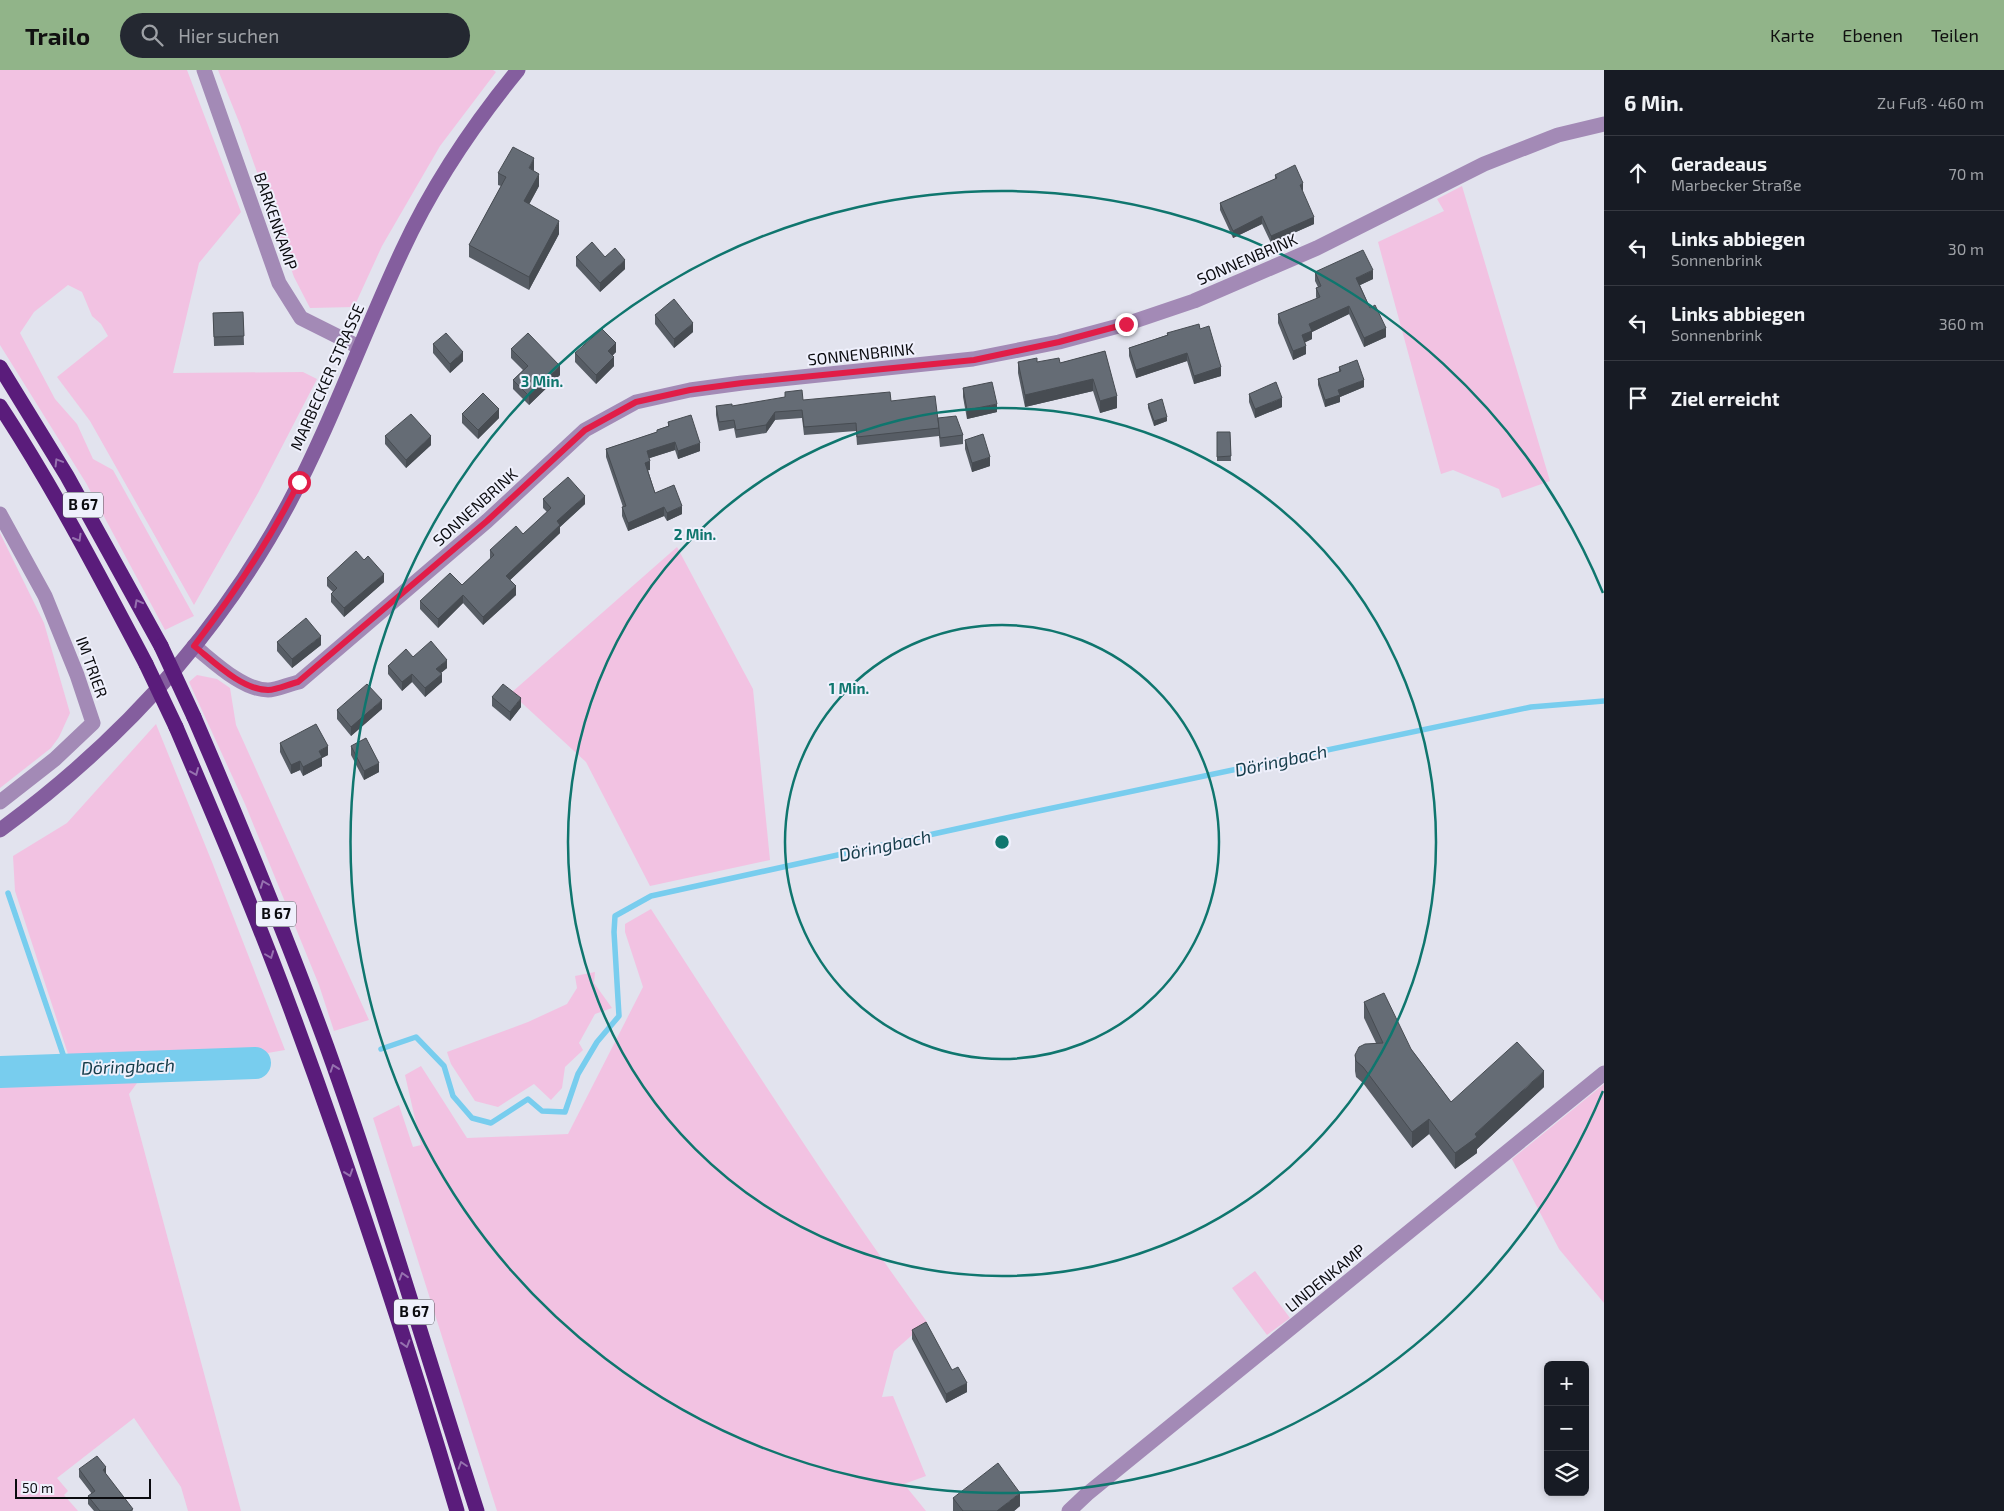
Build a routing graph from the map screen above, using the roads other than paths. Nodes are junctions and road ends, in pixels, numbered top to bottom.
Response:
1 (204, 70) edge
2 (518, 70) edge
3 (1604, 124) edge
4 (360, 347) junction
5 (0, 367) edge
6 (0, 406) edge
7 (0, 514) edge
8 (194, 646) junction
9 (0, 802) edge
10 (0, 830) edge
11 (1604, 1073) edge
12 (457, 1511) edge
13 (477, 1511) edge
14 (1069, 1511) edge

1 - 4 street, BARKENKAMP
2 - 4 main road, MARBECKER STRASSE
3 - 8 street, SONNENBRINK
4 - 8 main road, MARBECKER STRASSE
13 -> 5 highway, B 67, bridge
6 -> 12 highway, B 67, bridge
7 - 9 street, IM TRIER
8 - 10 main road, MARBECKER STRASSE
11 - 14 street, LINDENKAMP

